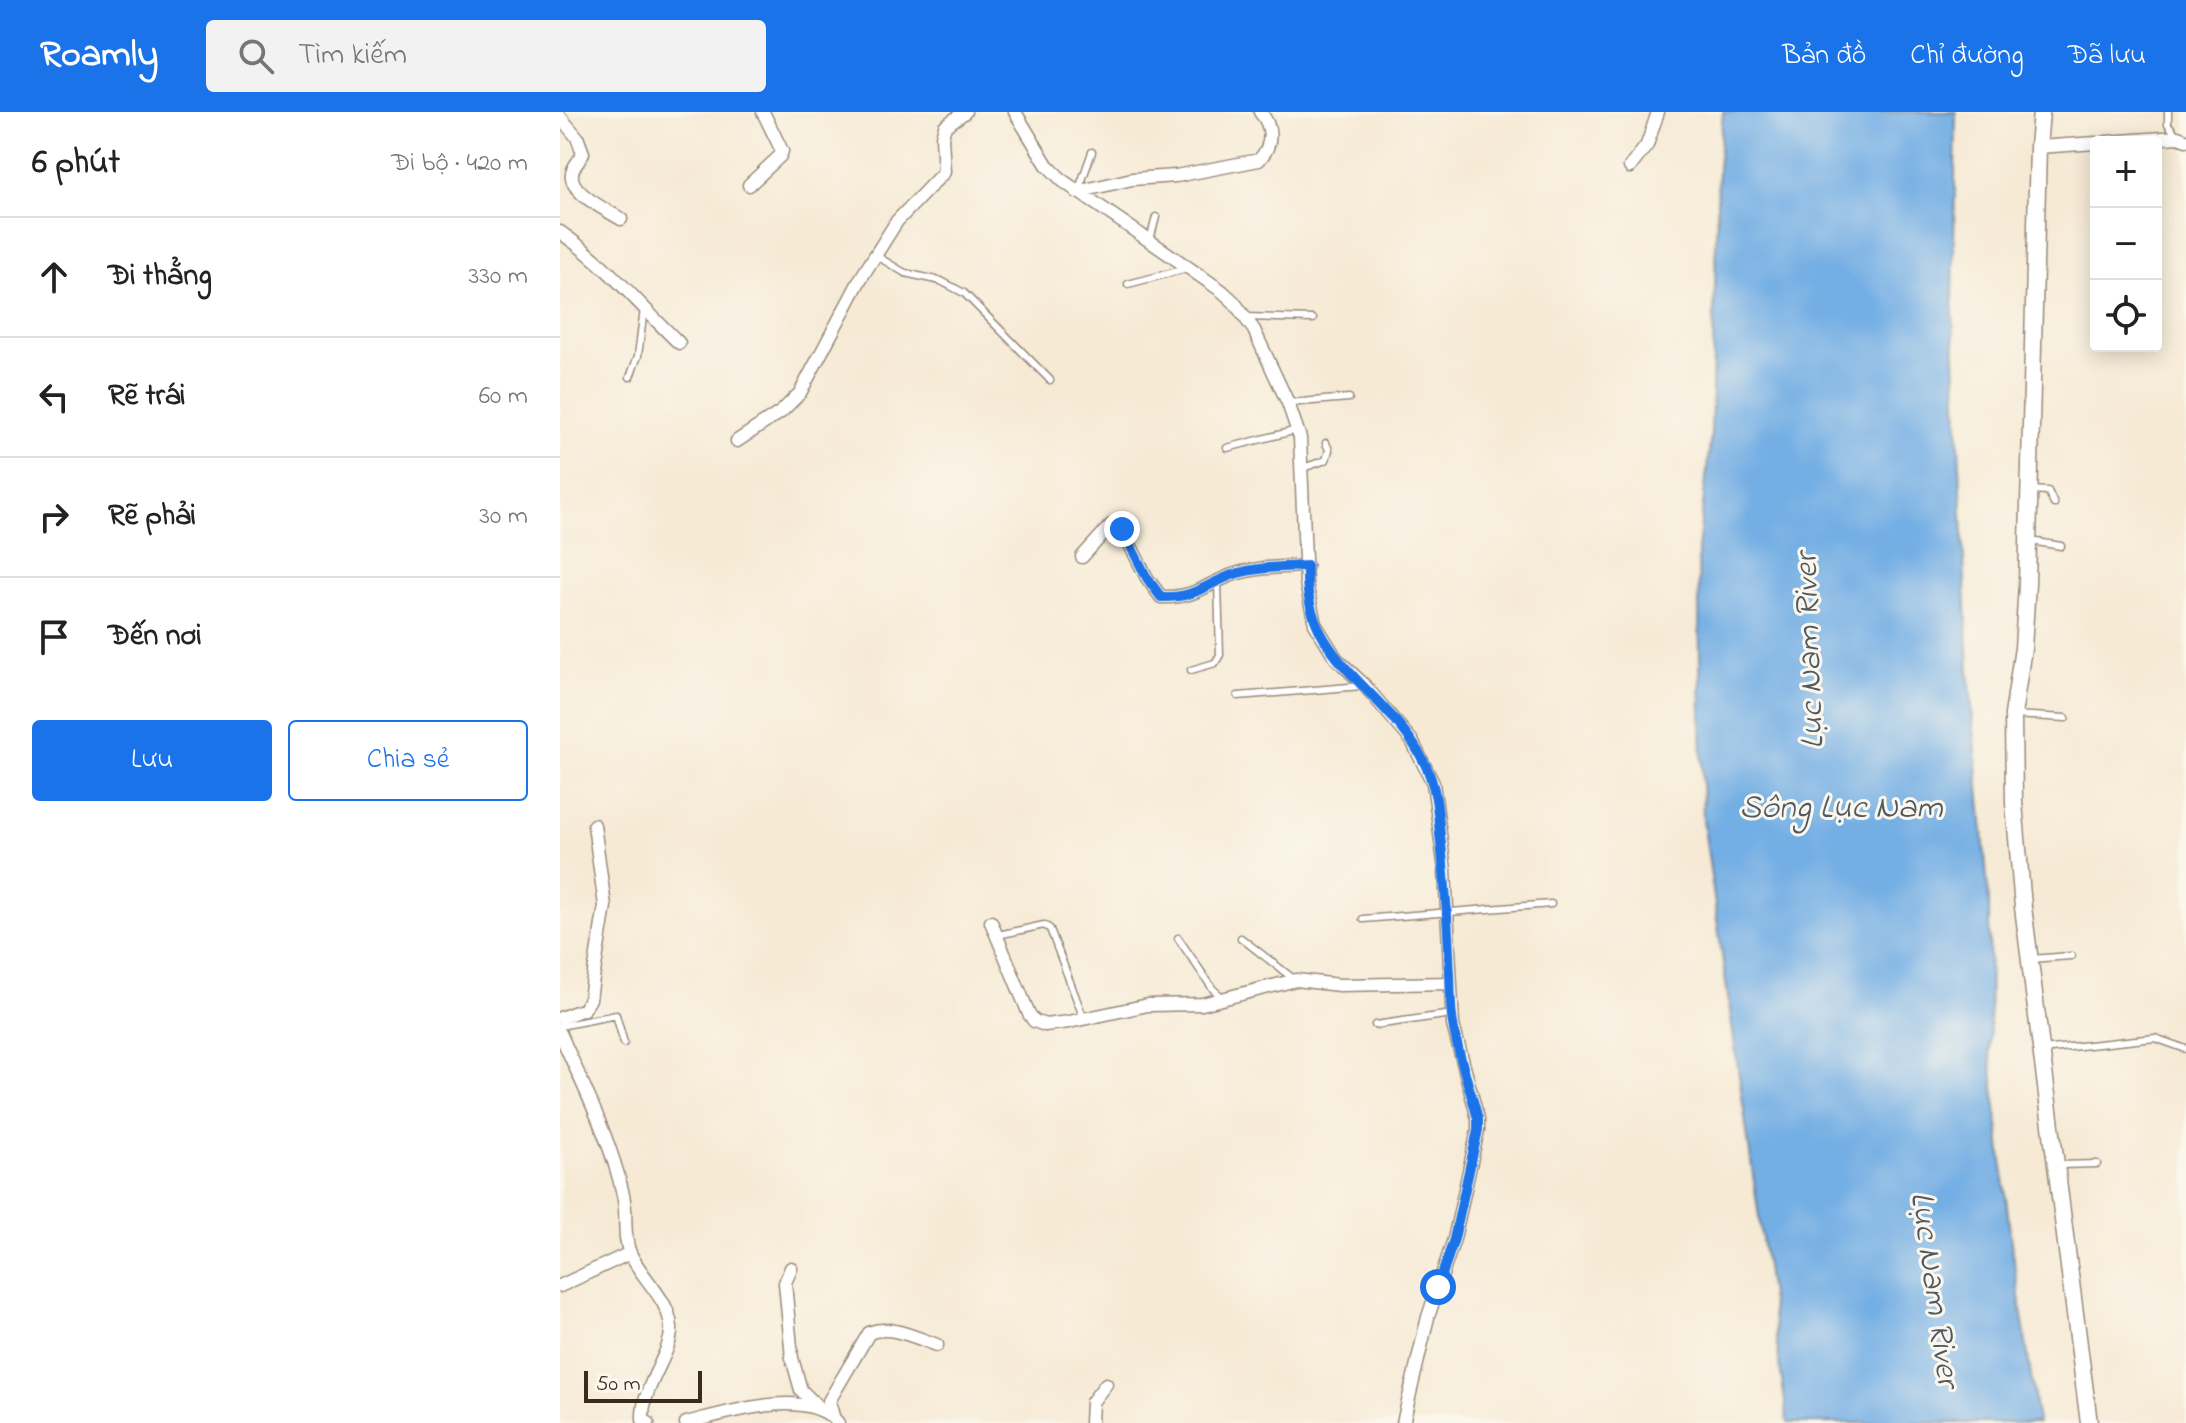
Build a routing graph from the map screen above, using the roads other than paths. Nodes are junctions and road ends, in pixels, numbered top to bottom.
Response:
1 (763, 112) edge
2 (965, 112) edge
3 (1015, 112) edge
4 (1260, 112) edge
5 (1658, 112) edge
6 (2041, 112) edge
7 (2168, 112) edge
8 (560, 117) edge
9 (2182, 138) edge
10 (2162, 139) edge
11 (2090, 143) edge
12 (2038, 147) junction
13 (1092, 152) dead end
14 (1630, 167) dead end
15 (749, 185) dead end
16 (1078, 190) junction
17 (1156, 217) dead end
18 (621, 219) dead end
19 (560, 232) edge
20 (1149, 243) junction
21 (875, 255) junction
22 (1189, 268) junction
23 (1128, 284) dead end
24 (644, 309) junction
25 (1245, 317) junction
26 (1313, 319) dead end
27 (679, 343) dead end
28 (630, 377) dead end
29 (1050, 380) dead end
30 (1349, 398) dead end
31 (1288, 403) junction
32 (1297, 430) junction
33 (737, 441) dead end
34 (1326, 443) dead end
35 (1227, 448) dead end
36 (1303, 468) junction
37 (2030, 490) junction
38 (2054, 504) dead end
39 (2028, 541) junction
40 (2061, 546) dead end
41 (1082, 557) dead end
42 (1307, 566) junction
43 (1218, 582) junction
44 (1191, 670) dead end
45 (1365, 686) junction
46 (1238, 696) dead end
47 (2013, 715) junction
48 (2066, 718) dead end
49 (594, 825) dead end
50 (1551, 904) dead end
51 (1446, 913) junction
52 (1363, 919) dead end
53 (991, 922) dead end
54 (998, 935) junction
55 (1178, 938) dead end
56 (1241, 938) dead end
57 (2071, 956) dead end
58 (2030, 959) junction
59 (1296, 980) junction
60 (1451, 983) junction
61 (1223, 998) junction
62 (1452, 1014) junction
63 (560, 1018) edge
64 (1084, 1019) junction
65 (1375, 1025) dead end
66 (560, 1026) edge
67 (560, 1033) edge
68 (624, 1043) dead end
69 (2186, 1049) edge
70 (2042, 1050) junction
71 (2097, 1164) dead end
72 (2056, 1166) junction
73 (630, 1253) junction
74 (791, 1268) dead end
75 (560, 1286) edge
76 (937, 1345) dead end
77 (1106, 1384) dead end
78 (831, 1417) edge
79 (648, 1423) edge
80 (686, 1423) edge
81 (1091, 1423) edge
82 (1403, 1423) edge
83 (2089, 1423) edge

1 - 15 street
2 - 21 street
3 - 16 street
4 - 16 street
5 - 14 street
6 - 12 street
7 - 9 lane
8 - 18 street
9 - 10 street
11 - 12 street
12 - 37 street
13 - 16 lane
16 - 20 street
17 - 20 lane
19 - 24 street
20 - 22 street
21 - 29 lane
21 - 33 street
22 - 23 lane
22 - 25 street
24 - 27 street
24 - 28 lane
25 - 26 lane
25 - 31 street
30 - 31 lane
31 - 32 street
32 - 35 lane
32 - 36 street
34 - 36 lane
36 - 42 street
37 - 38 lane
37 - 39 street
39 - 40 lane
39 - 47 street
41 - 43 street
42 - 43 street
42 - 45 street
43 - 44 lane
45 - 46 lane
45 - 51 street
47 - 48 lane
47 - 58 street
49 - 63 street
50 - 51 lane
51 - 52 lane
51 - 60 street
53 - 54 street
54 - 64 street
54 - 64 lane
55 - 61 lane
56 - 59 lane
57 - 58 lane
58 - 70 street
59 - 60 street
59 - 61 street
60 - 62 street
61 - 64 street
62 - 65 lane
62 - 82 street
66 - 68 lane
67 - 73 street
69 - 70 lane
70 - 72 street
71 - 72 lane
72 - 83 street
73 - 75 street
73 - 79 street
74 - 78 street
76 - 78 street
77 - 81 street
78 - 80 street

